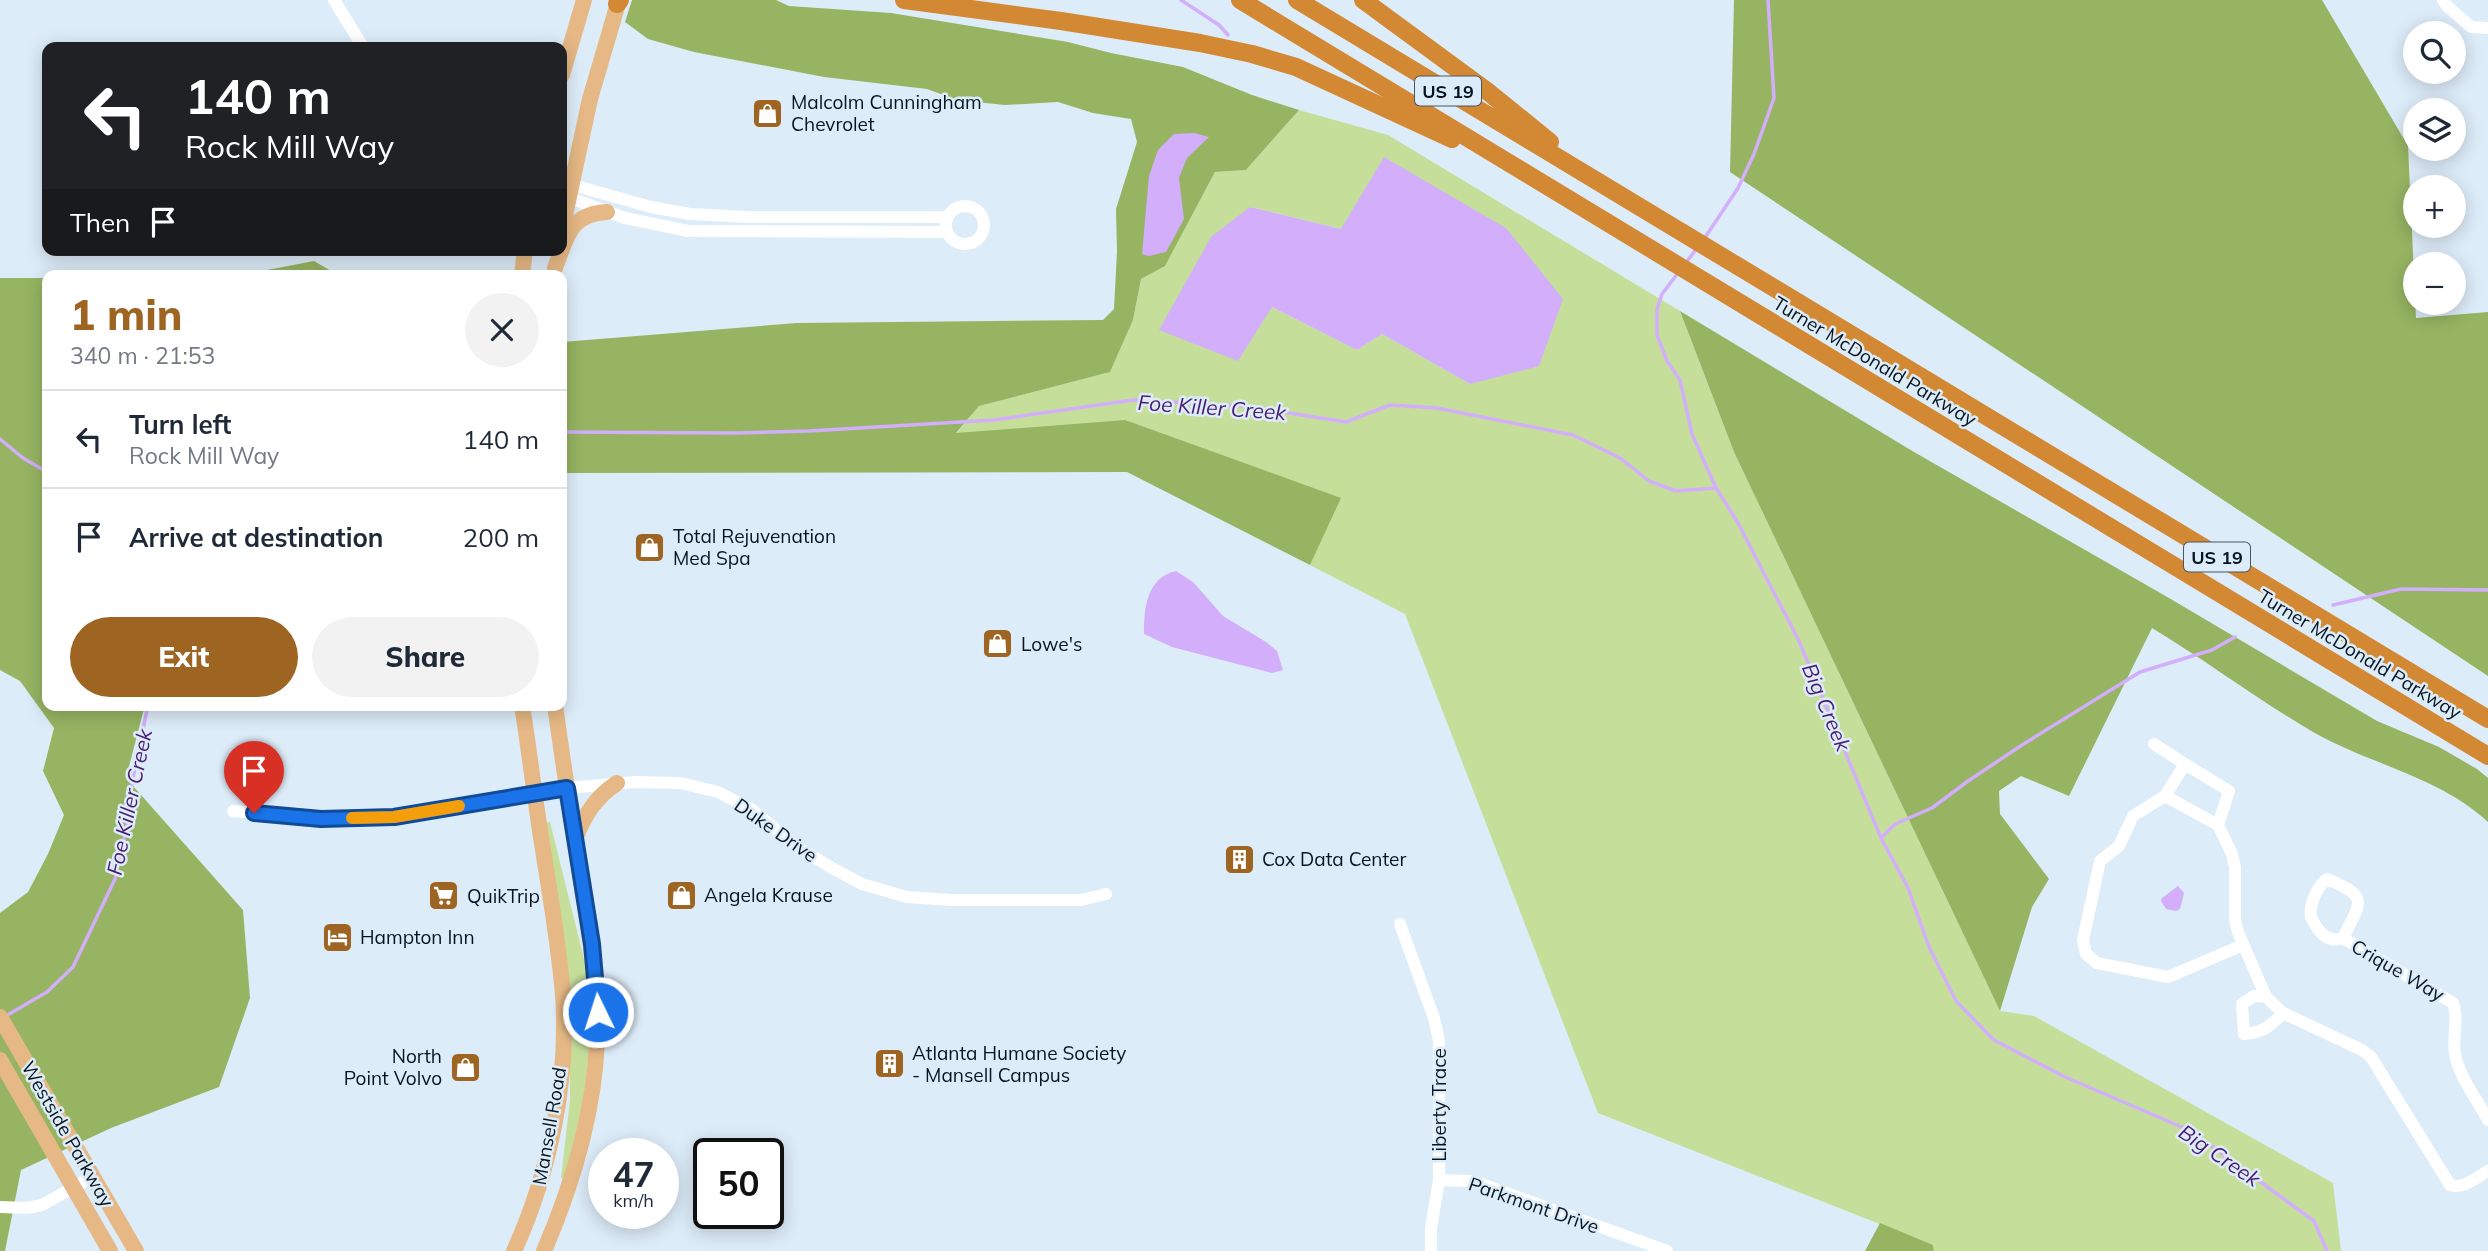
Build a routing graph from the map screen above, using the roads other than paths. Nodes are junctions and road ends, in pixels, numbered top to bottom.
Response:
1 (334, 0) edge
2 (584, 0) edge
3 (904, 0) edge
4 (1240, 0) edge
5 (1297, 0) edge
6 (1363, 0) edge
7 (2443, 0) edge
8 (619, 1) edge
9 (2488, 28) edge
10 (360, 42) edge
11 (567, 56) edge
12 (1519, 169) junction
13 (1599, 182) junction
14 (567, 183) edge
15 (567, 190) edge
16 (567, 191) edge
17 (607, 212) junction
18 (947, 218) junction
19 (947, 232) junction
20 (567, 240) edge
21 (523, 711) edge
22 (556, 711) edge
23 (2488, 719) edge
24 (2154, 744) dead end
25 (2488, 756) edge
26 (2185, 764) junction
27 (617, 783) junction
28 (567, 788) junction
29 (534, 793) junction
30 (2165, 796) junction
31 (233, 811) dead end
32 (2218, 825) junction
33 (575, 839) junction
34 (1106, 894) dead end
35 (1400, 924) dead end
36 (2343, 938) junction
37 (2243, 945) junction
38 (2266, 997) junction
39 (2283, 1013) junction
40 (0, 1017) edge
41 (1, 1061) edge
42 (2488, 1120) edge
43 (2488, 1171) edge
44 (92, 1177) junction
45 (1438, 1180) junction
46 (74, 1188) junction
47 (0, 1207) edge
48 (110, 1251) edge
49 (136, 1251) edge
50 (514, 1251) edge
51 (544, 1251) edge
52 (1431, 1251) edge
53 (1667, 1251) edge

1 - 10 street
2 - 11 main road
3 - 12 highway
4 - 12 highway, Turner McDonald Parkway / US 19
5 - 13 highway, Turner McDonald Parkway / US 19
6 - 13 highway
7 - 9 street
8 - 14 main road
12 - 25 highway, Turner McDonald Parkway / US 19
13 - 23 highway, Turner McDonald Parkway / US 19
15 - 18 street
16 - 17 street
17 - 19 street
17 - 20 main road
18 - 19 street
18 - 19 street
21 - 29 main road, Mansell Road
22 - 28 main road, Mansell Road
24 - 26 street
26 - 30 street
26 - 32 street
27 - 28 street, Duke Drive
27 - 33 main road
27 - 34 street, Duke Drive
28 - 29 street, Duke Drive
28 - 33 main road, Mansell Road
29 - 31 street, Duke Drive
29 - 50 main road, Mansell Road
30 - 32 street
30 - 37 street
32 - 37 street
33 - 51 main road, Mansell Road
35 - 45 street, Liberty Trace
36 - 36 street
36 - 42 street, Crique Way
37 - 38 street
38 - 39 street
38 - 39 street
39 - 43 street
40 - 44 main road, Westside Parkway
41 - 46 main road, Westside Parkway
44 - 46 street
44 - 49 main road, Westside Parkway
45 - 52 street, Liberty Trace
45 - 53 street, Parkmont Drive
46 - 47 street
46 - 48 main road, Westside Parkway

